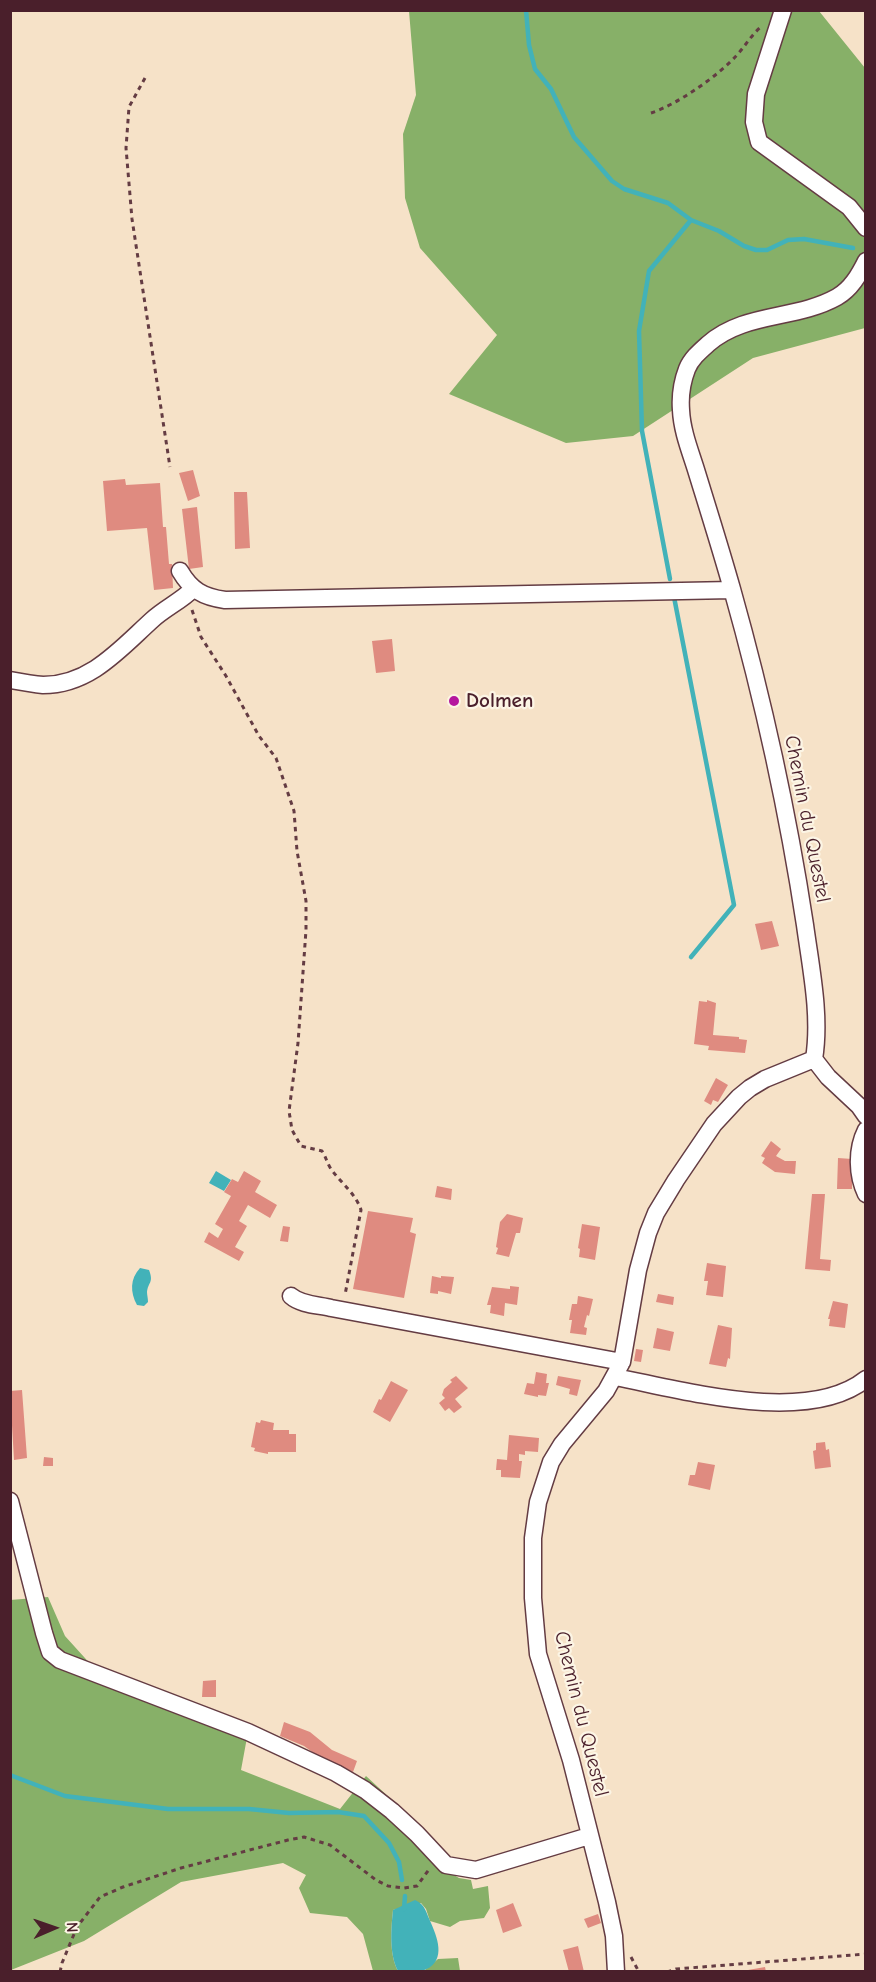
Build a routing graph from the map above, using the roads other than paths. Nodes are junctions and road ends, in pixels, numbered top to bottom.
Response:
1 (782, 12) edge
2 (866, 228) edge
3 (866, 261) edge
4 (180, 570) dead end
5 (732, 590) junction
6 (191, 591) junction
7 (10, 680) edge
8 (814, 1059) junction
9 (866, 1116) edge
10 (866, 1130) edge
11 (866, 1194) edge
12 (291, 1296) dead end
13 (619, 1369) junction
14 (866, 1380) edge
15 (10, 1500) edge
16 (589, 1836) junction
17 (614, 1936) junction
18 (625, 1950) road end
19 (616, 1971) edge

1 - 2 street
3 - 5 street, Chemin du Questel
4 - 6 street
5 - 6 street
5 - 8 street, Chemin du Questel
6 - 7 street
8 - 9 street
8 - 13 street, Chemin du Questel
10 - 11 street
12 - 13 street
13 - 14 street
13 - 16 street, Chemin du Questel
15 - 16 street
16 - 17 street, Chemin du Questel
17 - 18 street
17 - 19 street, Chemin du Questel

